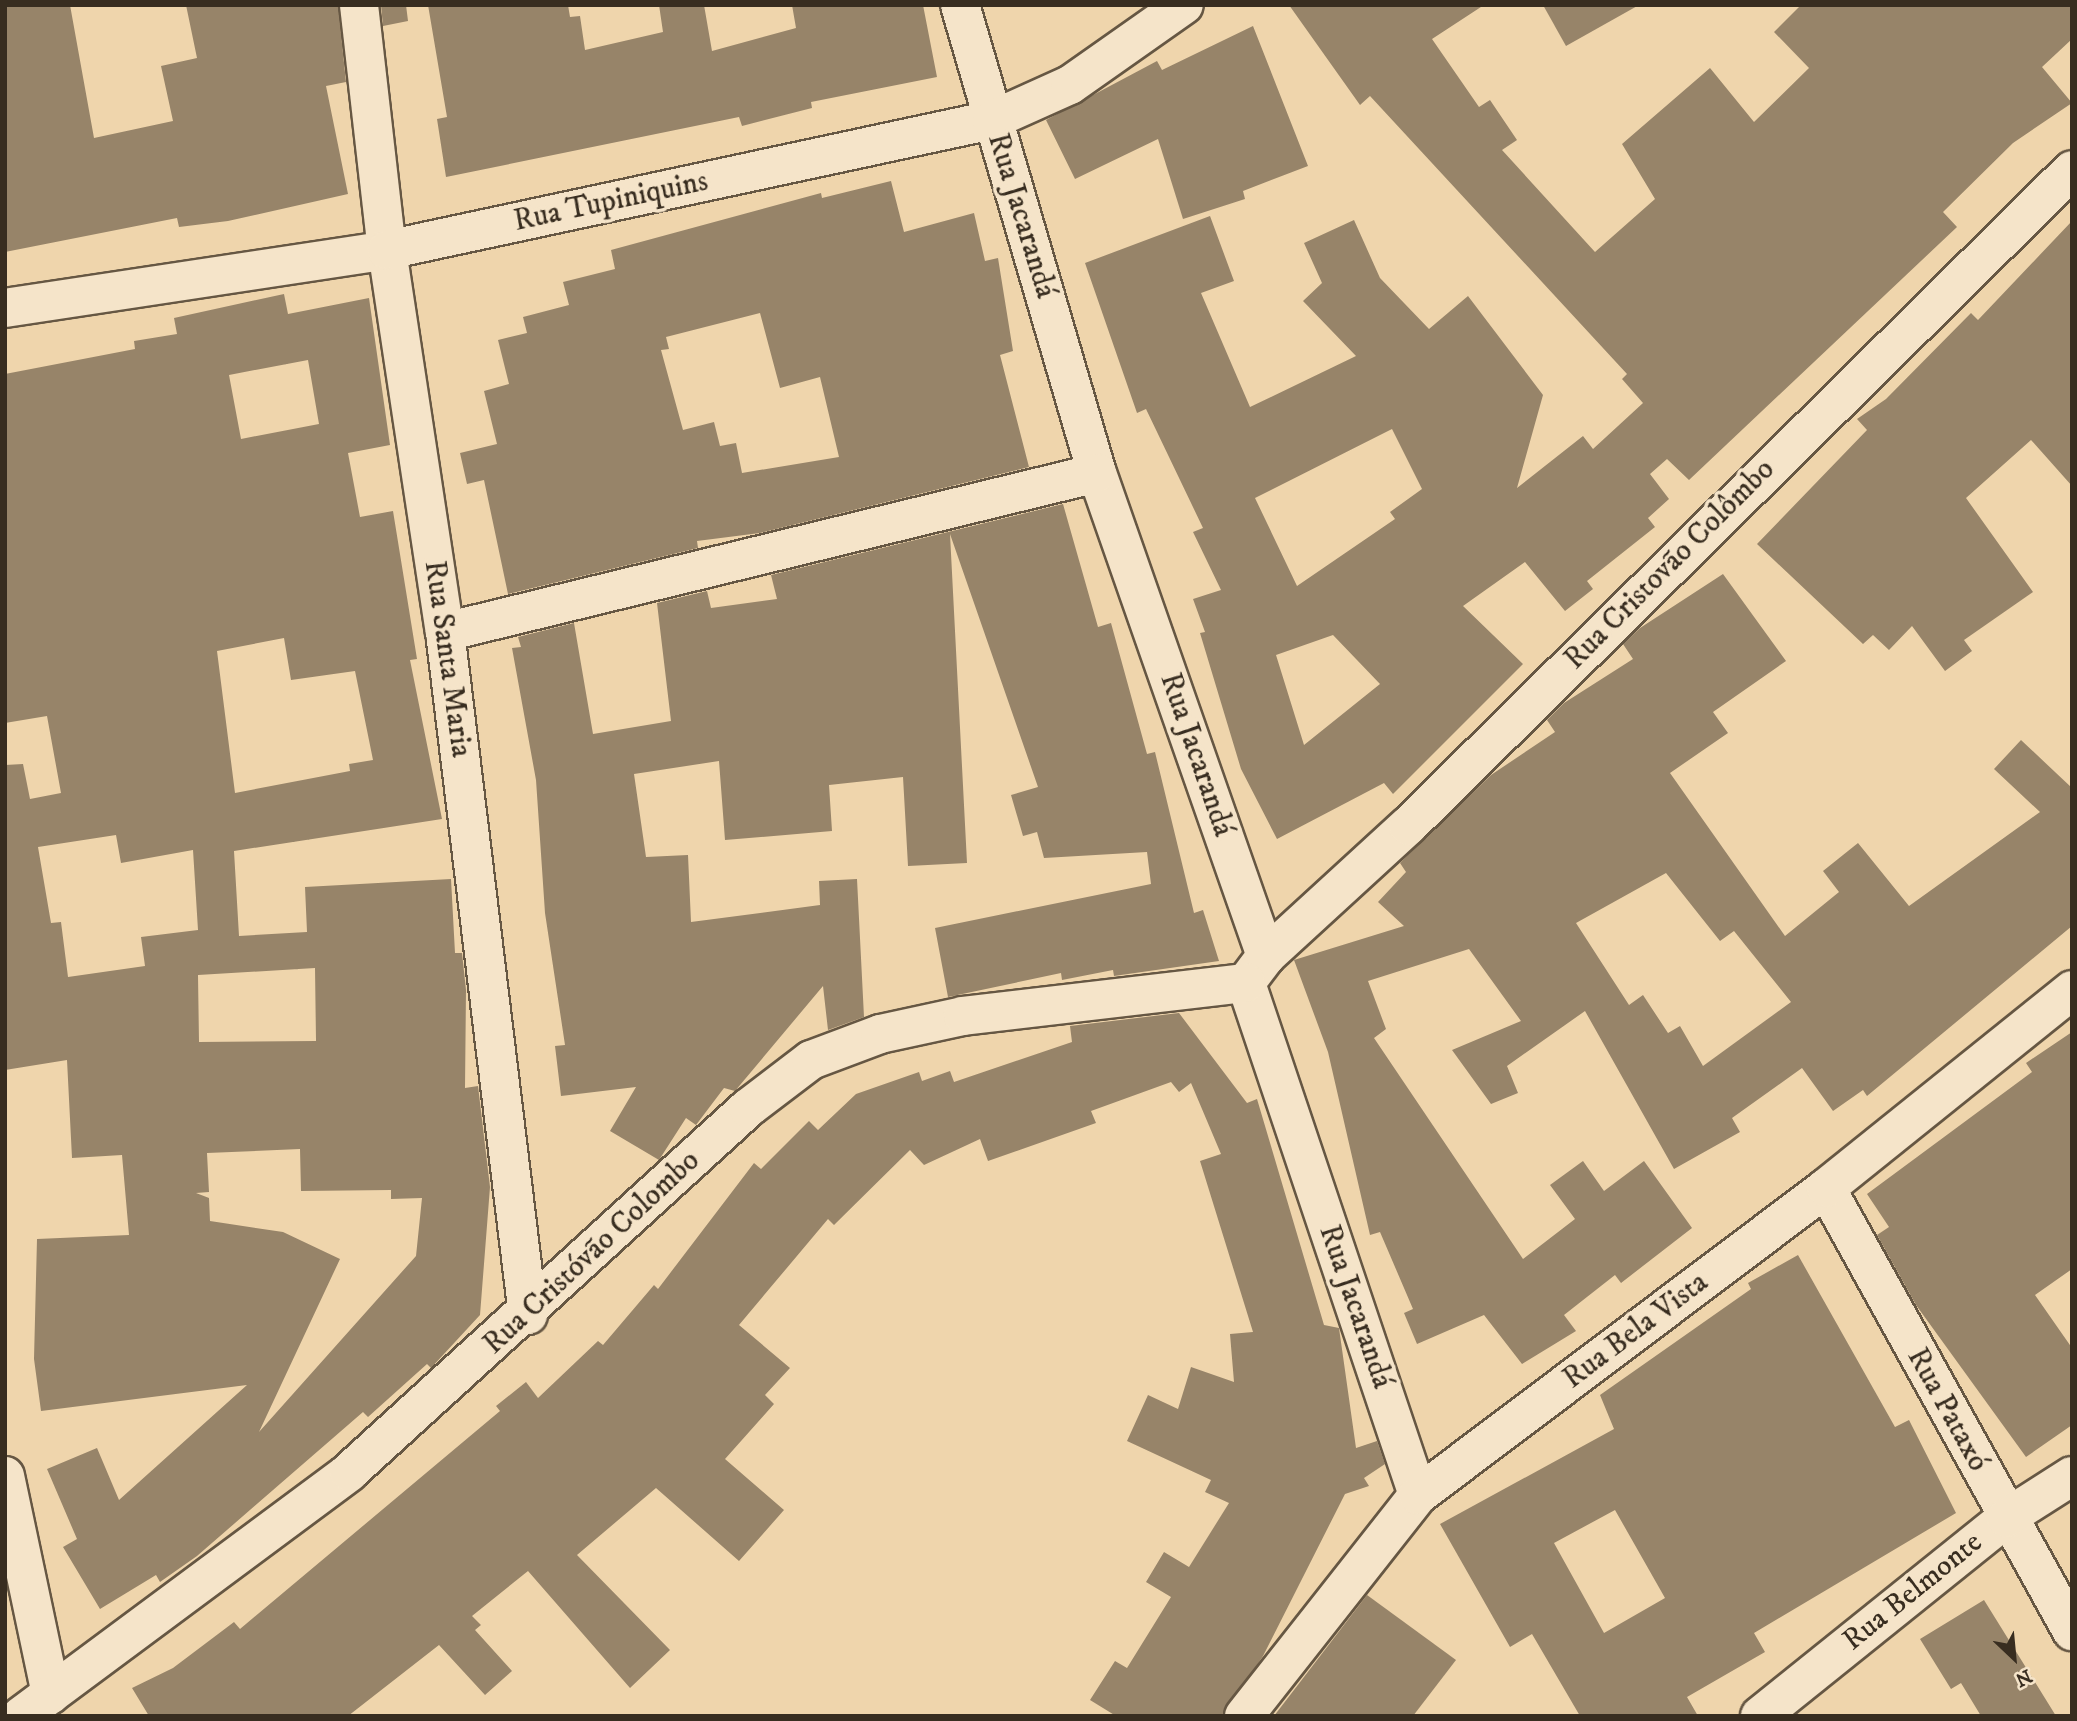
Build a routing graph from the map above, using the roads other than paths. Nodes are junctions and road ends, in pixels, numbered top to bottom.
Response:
1 (359, 5) edge
2 (960, 5) edge
3 (1184, 5) edge
4 (992, 120) junction
5 (2072, 170) edge
6 (387, 250) junction
7 (5, 308) edge
8 (1097, 473) junction
9 (445, 632) junction
10 (1256, 969) junction
11 (2072, 990) edge
12 (1826, 1188) junction
13 (528, 1315) junction
14 (5, 1476) edge
15 (2072, 1476) edge
16 (1418, 1494) junction
17 (2006, 1518) junction
18 (2072, 1631) edge
19 (36, 1705) edge
20 (1244, 1716) edge
21 (1760, 1716) edge

1 - 6 street, Rua Santa Maria
2 - 4 street, Rua Jacarandá
3 - 4 street, Rua Tupiniquins
4 - 6 street, Rua Tupiniquins
4 - 8 street, Rua Jacarandá
5 - 10 street, Rua Cristovão Colômbo
6 - 7 street, Rua Tupiniquins
6 - 9 street, Rua Santa Maria
8 - 9 street
8 - 10 street, Rua Jacarandá
9 - 13 street, Rua Santa Maria
10 - 13 street, Rua Cristóvão Colombo
10 - 16 street, Rua Jacarandá
11 - 12 street, Rua Bela Vista
12 - 16 street, Rua Bela Vista
12 - 17 street, Rua Pataxó
13 - 19 street, Rua Cristóvão Colombo
14 - 19 street
15 - 17 street, Rua Belmonte
16 - 20 street, Rua Bela Vista
17 - 18 street, Rua Pataxó
17 - 21 street, Rua Belmonte

